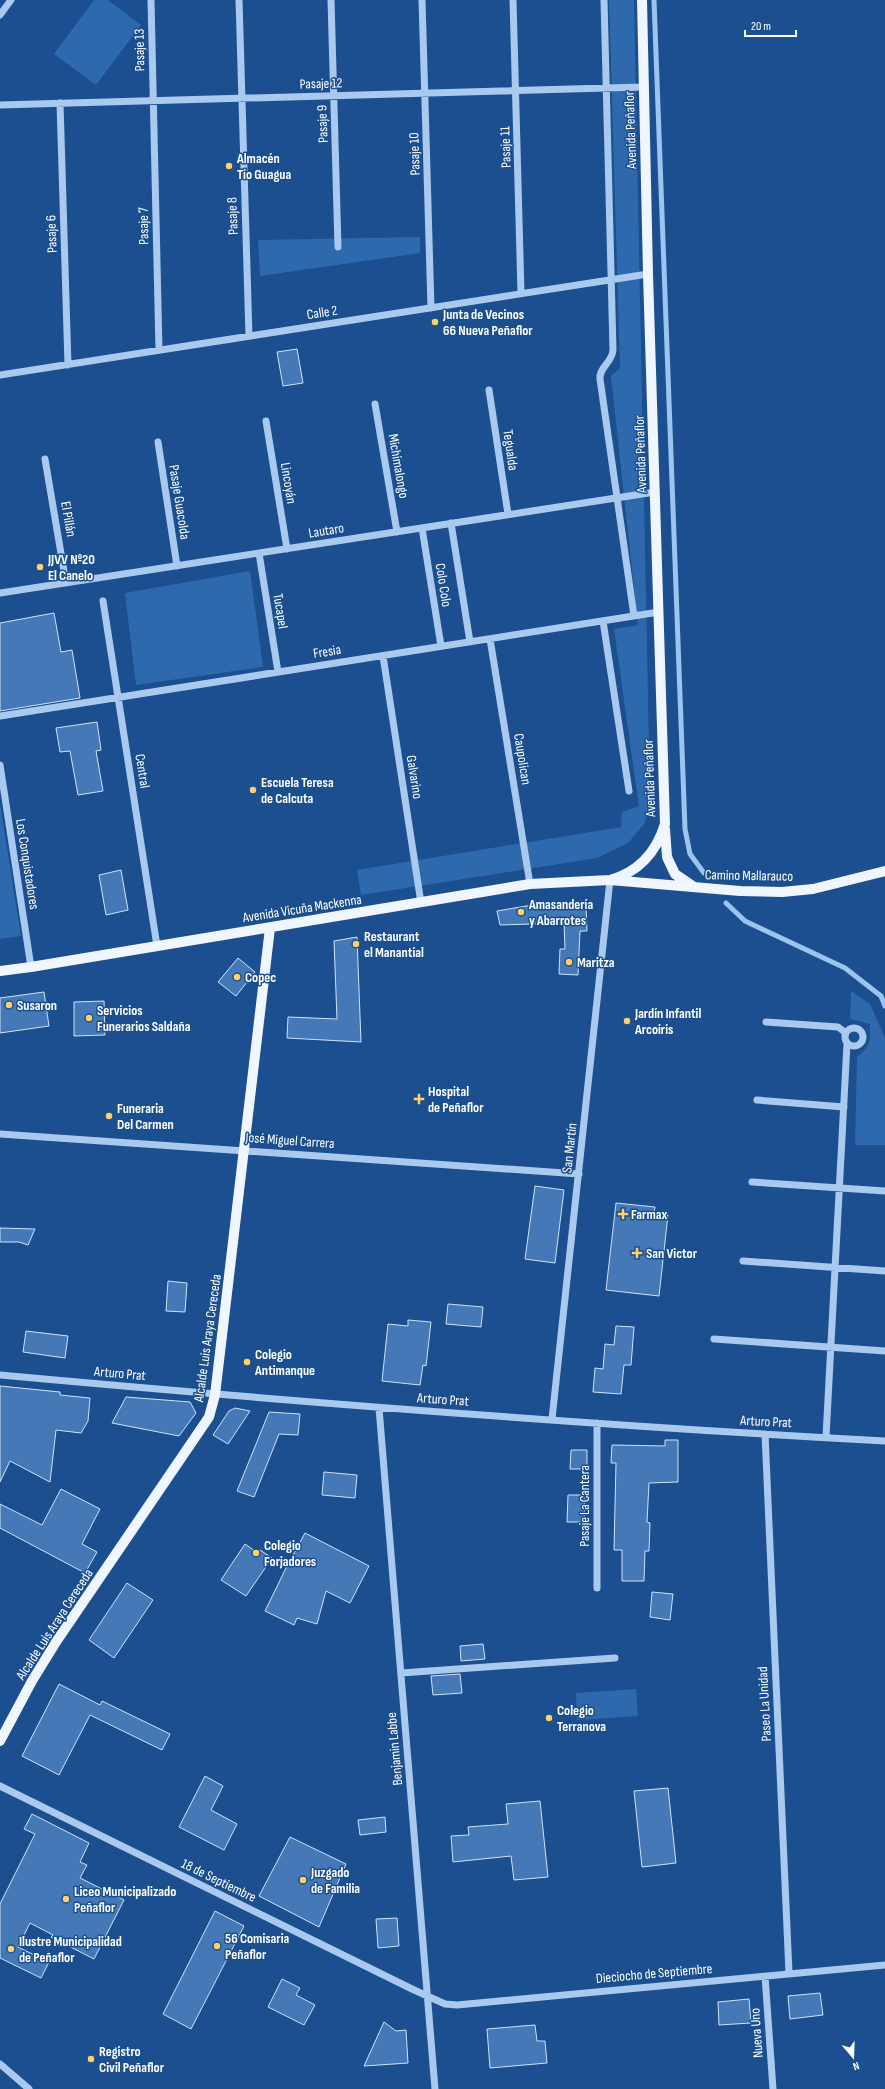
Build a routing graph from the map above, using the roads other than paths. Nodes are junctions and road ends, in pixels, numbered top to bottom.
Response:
1 (11, 0) edge
2 (151, 0) edge
3 (240, 0) edge
4 (331, 0) edge
5 (422, 0) edge
6 (513, 0) edge
7 (604, 0) edge
8 (642, 0) edge
9 (0, 15) edge
10 (643, 87) junction
11 (607, 88) junction
12 (516, 90) junction
13 (425, 93) junction
14 (334, 96) junction
15 (242, 98) junction
16 (153, 101) junction
17 (60, 103) junction
18 (0, 105) edge
19 (338, 247) dead end
20 (648, 274) junction
21 (612, 279) junction
22 (522, 293) junction
23 (431, 308) junction
24 (249, 336) junction
25 (159, 350) junction
26 (68, 365) junction
27 (0, 375) edge
28 (489, 390) dead end
29 (376, 404) dead end
30 (266, 421) dead end
31 (158, 442) dead end
32 (45, 459) dead end
33 (655, 492) junction
34 (617, 498) junction
35 (508, 514) junction
36 (451, 523) junction
37 (422, 528) junction
38 (397, 532) junction
39 (287, 549) junction
40 (259, 553) junction
41 (177, 566) junction
42 (66, 583) junction
43 (0, 593) edge
44 (103, 601) dead end
45 (659, 612) junction
46 (634, 616) junction
47 (603, 621) junction
48 (490, 639) junction
49 (470, 642) junction
50 (440, 646) junction
51 (383, 656) junction
52 (278, 672) junction
53 (118, 698) junction
54 (0, 716) edge
55 (0, 765) edge
56 (629, 791) dead end
57 (665, 824) junction
58 (885, 871) edge
59 (610, 880) junction
60 (530, 884) junction
61 (696, 888) junction
62 (421, 903) junction
63 (270, 928) junction
64 (157, 946) junction
65 (31, 967) junction
66 (0, 971) edge
67 (766, 1022) dead end
68 (846, 1033) junction
69 (847, 1044) junction
70 (757, 1100) dead end
71 (844, 1107) junction
72 (0, 1134) edge
73 (245, 1150) junction
74 (579, 1174) junction
75 (752, 1182) dead end
76 (840, 1188) junction
77 (885, 1191) edge
78 (743, 1262) dead end
79 (836, 1267) junction
80 (885, 1271) edge
81 (714, 1339) dead end
82 (831, 1347) junction
83 (885, 1351) edge
84 (0, 1375) edge
85 (215, 1395) junction
86 (379, 1408) junction
87 (552, 1419) junction
88 (597, 1423) junction
89 (765, 1434) junction
90 (826, 1437) junction
91 (885, 1440) edge
92 (597, 1588) dead end
93 (615, 1658) dead end
94 (401, 1673) junction
95 (0, 1741) edge
96 (0, 1786) edge
97 (885, 1965) edge
98 (789, 1973) junction
99 (765, 1976) junction
100 (426, 1996) junction
101 (0, 2064) edge
102 (28, 2089) edge
103 (434, 2089) edge
104 (773, 2089) edge

1 - 9 street
2 - 16 street, Pasaje 13
3 - 15 street, Pasaje 8
4 - 14 street, Pasaje 9
5 - 13 street, Pasaje 10
6 - 12 street, Pasaje 11
7 - 11 street, Avenida Peñaflor
8 - 10 main road, Avenida Peñaflor
10 - 11 street, Pasaje 12
10 - 20 main road, Avenida Peñaflor
11 - 12 street, Pasaje 12
11 - 21 street, Avenida Peñaflor
12 - 13 street, Pasaje 12
12 - 22 street, Pasaje 11
13 - 14 street, Pasaje 12
13 - 23 street, Pasaje 10
14 - 15 street, Pasaje 12
14 - 19 street, Pasaje 9
15 - 16 street, Pasaje 12
15 - 24 street, Pasaje 8
16 - 17 street, Pasaje 12
16 - 25 street, Pasaje 7
17 - 18 street, Pasaje 12
17 - 26 street, Pasaje 6
20 - 21 street, Calle 2
20 - 33 main road, Avenida Peñaflor
21 - 22 street, Calle 2
21 - 34 street, Avenida Peñaflor
22 - 23 street, Calle 2
23 - 24 street, Calle 2
24 - 25 street, Calle 2
25 - 26 street, Calle 2
26 - 27 street, Calle 2
28 - 35 street, Tegualda
29 - 38 street, Michimalongo
30 - 39 street, Lincoyán
31 - 41 street, Pasaje Guacolda
32 - 42 street, El Pillán
33 - 34 street, Lautaro
33 - 45 main road, Avenida Peñaflor
34 - 35 street, Lautaro
34 - 46 street, Avenida Peñaflor
35 - 36 street, Lautaro
36 - 37 street, Lautaro
36 - 49 street, Colo Colo
37 - 38 street, Lautaro
37 - 50 street, Colo Colo
38 - 39 street, Lautaro
39 - 40 street, Lautaro
40 - 41 street, Lautaro
40 - 52 street, Tucapel
41 - 42 street, Lautaro
42 - 43 street, Lautaro
44 - 53 street, Central
45 - 46 street, Fresia
45 - 57 main road, Avenida Peñaflor
46 - 47 street, Fresia
47 - 48 street, Fresia
47 - 56 street, Avenida Peñaflor
48 - 49 street, Fresia
48 - 60 street, Caupolican
49 - 50 street, Fresia
50 - 51 street, Fresia
51 - 52 street, Fresia
51 - 62 street, Galvarino
52 - 53 street, Fresia
53 - 54 street, Fresia
53 - 64 street, Central
55 - 65 street, Los Conquistadores
57 - 59 main road, Avenida Peñaflor
57 - 61 main road
58 - 61 main road, Camino Mallarauco
59 - 60 main road, Avenida Vicuña Mackenna
59 - 61 main road, Camino Mallarauco
59 - 74 street, San Martín
60 - 62 main road, Avenida Vicuña Mackenna
62 - 63 main road, Avenida Vicuña Mackenna
63 - 64 main road, Avenida Vicuña Mackenna
63 - 73 main road, Alcalde Luis Araya Cereceda
64 - 65 main road, Avenida Vicuña Mackenna
65 - 66 main road, Avenida Vicuña Mackenna
67 - 68 street
68 - 69 street
68 - 69 street
69 - 71 street
70 - 71 street
71 - 76 street
72 - 73 street, José Miguel Carrera
73 - 74 street, José Miguel Carrera
73 - 85 main road, Alcalde Luis Araya Cereceda
74 - 87 street, San Martín
75 - 76 street
76 - 77 street
76 - 79 street
78 - 79 street
79 - 80 street
79 - 82 street
81 - 82 street
82 - 83 street
82 - 90 street
84 - 85 street, Arturo Prat
85 - 86 street, Arturo Prat
85 - 95 main road, Alcalde Luis Araya Cereceda
86 - 87 street, Arturo Prat
86 - 94 street, Benjamin Labbe
87 - 88 street, Arturo Prat
88 - 89 street, Arturo Prat
88 - 92 street, Pasaje La Cantera
89 - 90 street, Arturo Prat
89 - 98 street, Paseo La Unidad
90 - 91 street, Arturo Prat
93 - 94 street
94 - 100 street, Benjamin Labbe
96 - 100 street, 18 de Septiembre
97 - 98 street, Dieciocho de Septiembre
98 - 99 street, Dieciocho de Septiembre
99 - 100 street, Dieciocho de Septiembre
99 - 104 street, Nueva Uno
100 - 103 street, Benjamin Labbe
101 - 102 street

